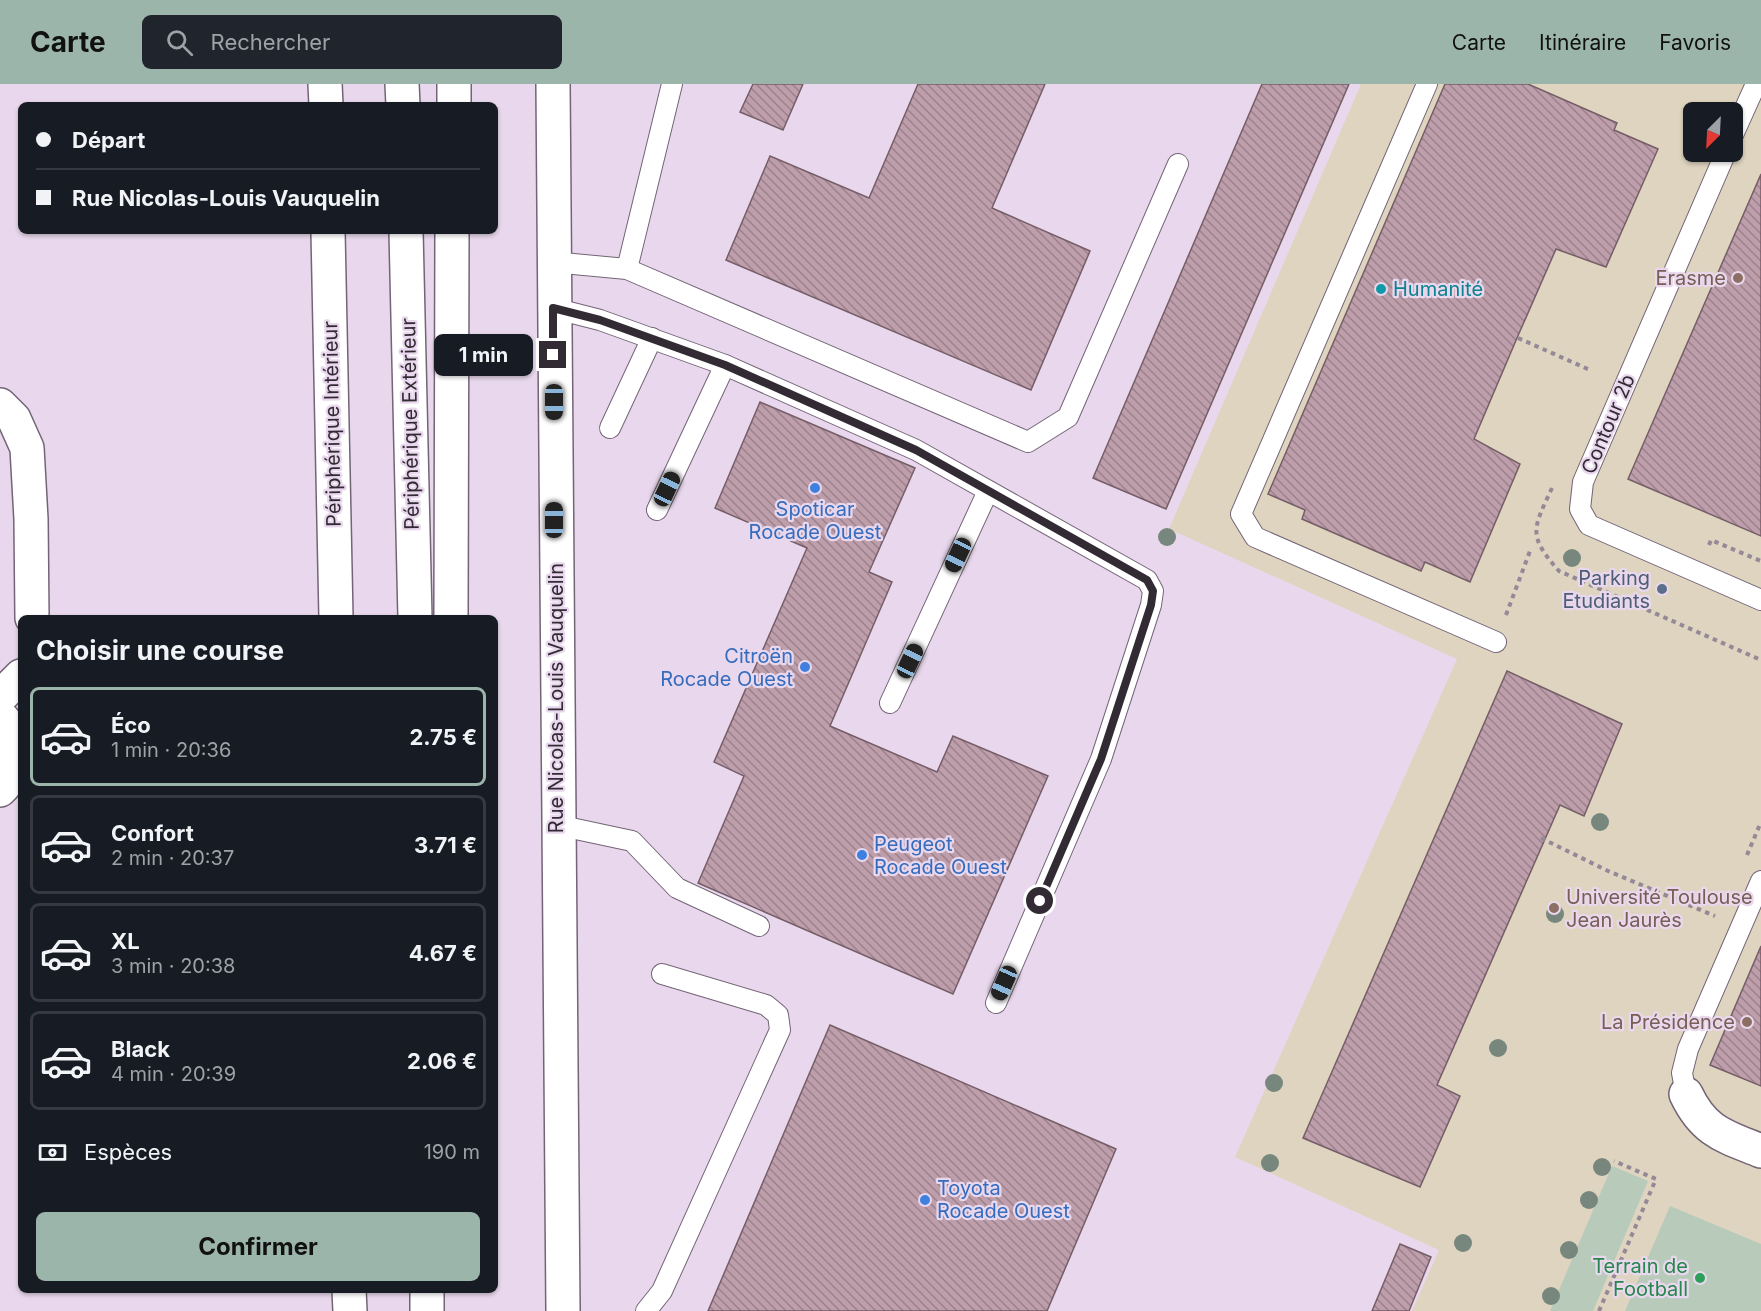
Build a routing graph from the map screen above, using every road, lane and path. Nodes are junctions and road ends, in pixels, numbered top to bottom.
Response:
1 (325, 84) edge
2 (402, 84) edge
3 (454, 84) edge
4 (553, 84) edge
5 (672, 84) edge
6 (1427, 84) edge
7 (1756, 84) edge
8 (326, 102) edge
9 (403, 102) edge
10 (454, 102) edge
11 (1743, 113) edge
12 (1722, 162) edge
13 (1178, 164) dead end
14 (328, 234) edge
15 (406, 234) edge
16 (452, 234) edge
17 (552, 262) junction
18 (627, 269) junction
19 (553, 308) junction
20 (652, 338) junction
21 (1518, 338) dead end
22 (725, 365) junction
23 (1590, 370) dead end
24 (0, 405) edge
25 (610, 428) dead end
26 (988, 491) junction
27 (657, 510) dead end
28 (1530, 551) dead end
29 (1707, 553) dead end
30 (1761, 561) edge
31 (1761, 600) edge
32 (32, 615) edge
33 (336, 615) edge
34 (415, 615) edge
35 (451, 615) edge
36 (1496, 642) joint
37 (18, 679) edge
38 (0, 697) edge
39 (890, 703) dead end
40 (0, 716) edge
41 (0, 790) edge
42 (557, 825) junction
43 (1541, 838) dead end
44 (1761, 881) edge
45 (759, 926) dead end
46 (1741, 927) junction
47 (662, 974) dead end
48 (996, 1003) dead end
49 (1686, 1094) joint
50 (1761, 1151) edge
51 (1614, 1161) dead end
52 (1638, 1171) junction
53 (1635, 1176) dead end
54 (349, 1293) edge
55 (427, 1293) edge
56 (350, 1311) edge
57 (428, 1311) edge
58 (562, 1311) edge
59 (646, 1311) edge
60 (1599, 1311) edge

1 - 8 main road
2 - 9 main road
3 - 10 main road
4 - 17 main road, Rue Nicolas-Louis Vauquelin
5 - 18 lane
6 - 36 lane
7 - 11 lane
12 - 31 lane, Contour 2b
13 - 18 lane
14 - 33 main road, Périphérique Intérieur
15 - 34 main road, Périphérique Extérieur
16 - 35 main road
17 - 18 lane
17 - 19 main road, Rue Nicolas-Louis Vauquelin
19 - 20 lane
19 - 42 main road, Rue Nicolas-Louis Vauquelin
20 - 22 lane
20 - 25 lane
21 - 23 path
22 - 26 lane
22 - 27 lane
24 - 32 main road
26 - 39 lane
26 - 48 lane
28 - 36 path
29 - 30 path
37 - 38 main road
40 - 41 main road
42 - 45 lane
42 - 58 main road, Rue Nicolas-Louis Vauquelin
43 - 46 path
44 - 46 lane
46 - 49 lane
47 - 59 lane
49 - 50 main road
51 - 52 path
52 - 53 path
52 - 60 path
54 - 56 main road
55 - 57 main road

